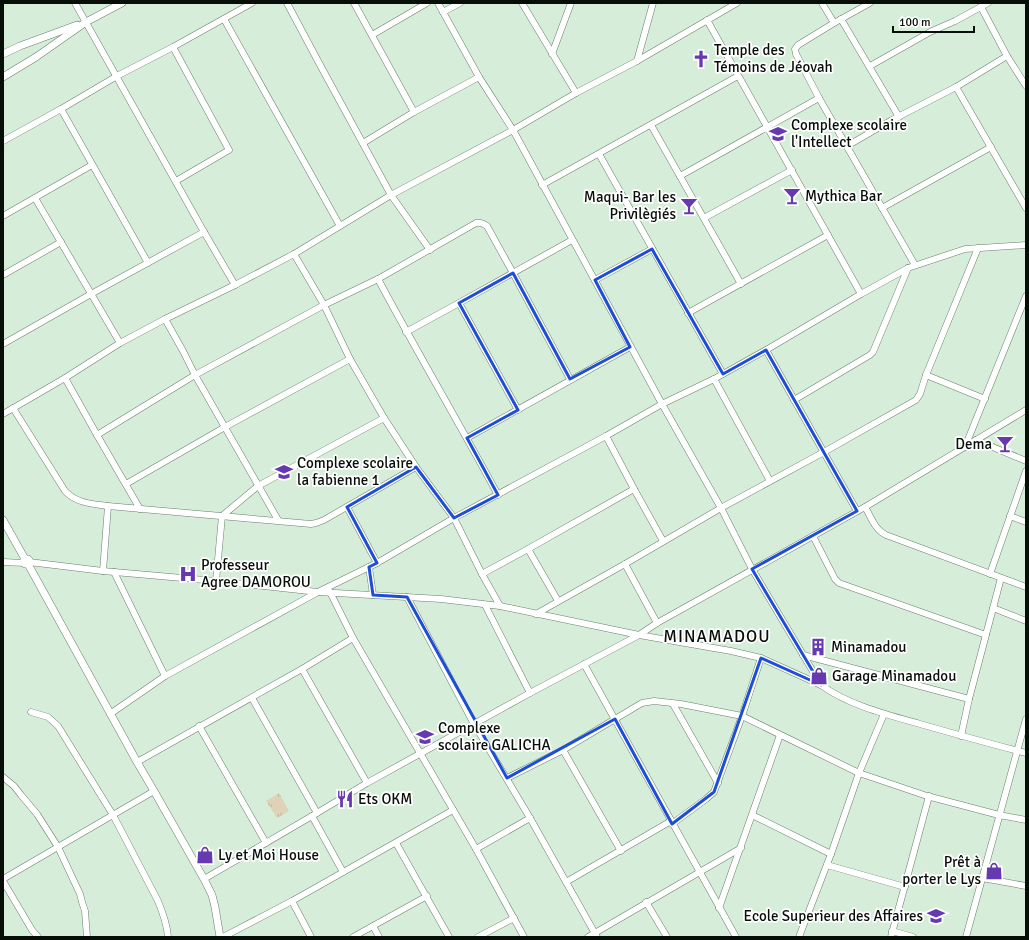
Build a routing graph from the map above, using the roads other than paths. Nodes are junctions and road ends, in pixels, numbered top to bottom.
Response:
1 (75, 3) edge
2 (122, 3) edge
3 (252, 3) edge
4 (287, 3) edge
5 (354, 3) edge
6 (427, 3) edge
7 (438, 3) edge
8 (460, 3) edge
9 (522, 3) edge
10 (570, 3) edge
11 (654, 3) edge
12 (737, 3) edge
13 (822, 3) edge
14 (870, 3) edge
15 (988, 3) edge
16 (981, 7) junction
17 (443, 12) junction
18 (224, 19) junction
19 (841, 19) junction
20 (707, 20) junction
21 (86, 22) junction
22 (834, 23) junction
23 (372, 35) junction
24 (172, 47) junction
25 (3, 54) edge
26 (552, 54) junction
27 (1007, 56) junction
28 (637, 61) junction
29 (870, 66) junction
30 (117, 76) junction
31 (479, 76) junction
32 (738, 76) junction
33 (3, 77) edge
34 (1025, 82) edge
35 (956, 87) junction
36 (576, 93) junction
37 (819, 98) junction
38 (61, 109) junction
39 (414, 112) junction
40 (900, 117) junction
41 (651, 125) junction
42 (767, 127) junction
43 (512, 130) junction
44 (3, 141) edge
45 (363, 143) junction
46 (847, 146) junction
47 (991, 147) junction
48 (599, 154) junction
49 (92, 165) junction
50 (792, 170) junction
51 (680, 176) junction
52 (176, 181) junction
53 (542, 185) junction
54 (391, 195) junction
55 (35, 198) junction
56 (882, 208) junction
57 (1026, 208) edge
58 (3, 216) edge
59 (704, 218) junction
60 (340, 226) junction
61 (204, 232) junction
62 (828, 235) junction
63 (572, 240) junction
64 (61, 242) junction
65 (1026, 245) edge
66 (978, 248) junction
67 (652, 249) junction
68 (430, 250) junction
69 (294, 254) junction
70 (148, 263) junction
71 (915, 265) junction
72 (908, 268) junction
73 (514, 273) junction
74 (3, 275) edge
75 (378, 279) junction
76 (595, 280) junction
77 (741, 284) junction
78 (235, 285) junction
79 (91, 294) junction
80 (861, 294) junction
81 (1026, 296) edge
82 (459, 303) junction
83 (324, 305) junction
84 (688, 313) junction
85 (164, 319) junction
86 (406, 332) junction
87 (120, 343) junction
88 (3, 344) edge
89 (630, 347) junction
90 (766, 350) junction
91 (350, 358) junction
92 (723, 374) junction
93 (195, 375) junction
94 (926, 375) junction
95 (65, 378) junction
96 (570, 379) junction
97 (714, 380) junction
98 (985, 398) junction
99 (794, 400) junction
100 (662, 404) junction
101 (14, 408) junction
102 (518, 410) junction
103 (1026, 410) edge
104 (3, 414) edge
105 (384, 418) junction
106 (225, 426) junction
107 (97, 435) junction
108 (606, 436) junction
109 (467, 438) junction
110 (976, 440) junction
111 (965, 447) junction
112 (824, 452) junction
113 (1026, 461) edge
114 (416, 467) junction
115 (1026, 471) edge
116 (770, 481) junction
117 (126, 484) junction
118 (258, 486) junction
119 (634, 489) junction
120 (498, 495) junction
121 (108, 506) junction
122 (347, 507) junction
123 (865, 507) junction
124 (721, 508) junction
125 (140, 509) junction
126 (857, 511) junction
127 (222, 516) junction
128 (1010, 516) junction
129 (454, 518) junction
130 (3, 520) edge
131 (278, 520) junction
132 (1026, 522) edge
133 (812, 536) junction
134 (663, 541) junction
135 (528, 549) junction
136 (3, 562) edge
137 (27, 562) junction
138 (377, 563) junction
139 (625, 564) junction
140 (369, 567) junction
141 (752, 569) junction
142 (104, 571) junction
143 (114, 572) junction
144 (482, 574) junction
145 (990, 574) junction
146 (1001, 578) junction
147 (216, 581) junction
148 (1026, 587) edge
149 (318, 592) junction
150 (330, 592) junction
151 (374, 595) junction
152 (407, 597) junction
153 (558, 602) junction
154 (485, 605) junction
155 (500, 606) junction
156 (993, 608) junction
157 (536, 614) junction
158 (1026, 620) edge
159 (657, 623) junction
160 (638, 635) junction
161 (986, 635) junction
162 (353, 638) junction
163 (803, 655) junction
164 (760, 658) junction
165 (584, 664) junction
166 (302, 669) junction
167 (165, 676) junction
168 (821, 685) junction
169 (530, 693) junction
170 (252, 698) junction
171 (969, 699) junction
172 (673, 704) junction
173 (31, 712) dead end
174 (110, 714) junction
175 (884, 714) junction
176 (742, 716) junction
177 (615, 719) junction
178 (1026, 719) edge
179 (474, 724) junction
180 (200, 726) junction
181 (780, 735) junction
182 (961, 736) junction
183 (563, 750) junction
184 (1018, 751) junction
185 (420, 753) junction
186 (1026, 753) edge
187 (137, 762) junction
188 (859, 773) junction
189 (3, 777) edge
190 (507, 778) junction
191 (367, 783) junction
192 (718, 783) junction
193 (154, 791) junction
194 (929, 796) junction
195 (453, 810) junction
196 (113, 815) junction
197 (315, 815) junction
198 (752, 815) junction
199 (999, 815) junction
200 (530, 818) junction
201 (1026, 820) edge
202 (671, 822) junction
203 (266, 843) junction
204 (396, 843) junction
205 (58, 846) junction
206 (741, 848) junction
207 (476, 849) junction
208 (621, 851) junction
209 (831, 854) junction
210 (827, 865) junction
211 (343, 872) junction
212 (699, 872) junction
213 (982, 878) junction
214 (204, 879) junction
215 (3, 880) edge
216 (566, 882) junction
217 (1026, 886) edge
218 (905, 887) junction
219 (427, 896) junction
220 (292, 901) junction
221 (646, 902) junction
222 (719, 908) junction
223 (514, 918) junction
224 (372, 926) junction
225 (892, 934) edge
226 (235, 935) edge
227 (596, 935) edge
228 (38, 937) edge
229 (87, 937) edge
230 (168, 937) edge
231 (221, 937) edge
232 (311, 937) edge
233 (353, 937) edge
234 (379, 937) edge
235 (449, 937) edge
236 (478, 937) edge
237 (524, 937) edge
238 (588, 937) edge
239 (667, 937) edge
240 (736, 937) edge
241 (799, 937) edge
242 (913, 937) edge
243 (966, 937) edge

1 - 21 street
2 - 21 street
3 - 18 street
4 - 45 street
5 - 23 street
6 - 23 street
7 - 17 street
8 - 17 street
9 - 26 street
10 - 26 street
11 - 28 street
12 - 20 street
13 - 22 street
14 - 19 street
15 - 16 street
16 - 27 street
16 - 29 street
17 - 31 street
18 - 24 street
18 - 60 street
19 - 22 street
19 - 29 street
20 - 28 street
20 - 32 street
21 - 25 street
21 - 30 street
21 - 33 street
22 - 37 street
23 - 39 street
24 - 30 street
24 - 52 street
26 - 36 street
27 - 34 street
27 - 35 street
28 - 36 street
29 - 40 street
30 - 38 street
30 - 52 street
31 - 39 street
31 - 43 street
32 - 41 street
32 - 42 street
35 - 40 street
35 - 47 street
36 - 43 street
37 - 42 street
37 - 46 street
38 - 44 street
38 - 49 street
39 - 45 street
40 - 46 street
41 - 48 street
41 - 51 street
42 - 50 street
42 - 51 street
43 - 53 street
43 - 54 street
45 - 54 street
46 - 56 street
47 - 56 street
47 - 57 street
48 - 53 street
48 - 67 street
49 - 55 street
49 - 70 street
50 - 59 street
50 - 62 street
51 - 59 street
52 - 61 street
53 - 63 street
54 - 60 street
54 - 68 street
55 - 58 street
55 - 64 street
56 - 71 street
59 - 77 street
60 - 69 street
61 - 70 street
61 - 78 street
62 - 77 street
62 - 80 street
63 - 73 street
63 - 76 street
64 - 74 street
64 - 79 street
65 - 66 street
66 - 71 street
66 - 94 street
67 - 76 street
67 - 84 street
68 - 73 street
68 - 75 street
69 - 78 street
69 - 83 street
70 - 79 street
71 - 72 street
72 - 80 street
72 - 99 street
73 - 82 street
73 - 96 street
75 - 83 street
75 - 86 street
76 - 89 street
77 - 84 street
78 - 85 street
79 - 87 street
79 - 88 street
80 - 90 street
81 - 98 street
82 - 86 street
82 - 102 street
83 - 91 street
83 - 93 street
84 - 92 street
85 - 87 street
85 - 93 street
86 - 109 street
87 - 95 street
89 - 96 street
89 - 100 street
90 - 92 street
90 - 99 street
91 - 105 street
91 - 106 street
92 - 97 street
93 - 106 street
93 - 107 street
94 - 98 street
94 - 112 street
95 - 101 street
95 - 107 street
96 - 102 street
97 - 100 street
97 - 116 street
98 - 111 street
99 - 112 street
100 - 108 street
100 - 124 street
101 - 104 street
101 - 121 street
102 - 109 street
103 - 110 street
105 - 114 street
105 - 118 street
106 - 117 street
106 - 118 street
107 - 117 street
108 - 119 street
108 - 120 street
109 - 120 street
110 - 111 street
110 - 113 street
111 - 123 street
112 - 116 street
112 - 126 street
114 - 122 street
114 - 129 street
115 - 128 street
116 - 124 street
117 - 125 street
118 - 127 street
118 - 131 street
119 - 134 street
119 - 135 street
120 - 129 street
121 - 125 street
121 - 142 street
122 - 131 street
122 - 138 street
123 - 126 street
123 - 145 street
124 - 134 street
124 - 141 street
125 - 127 street
126 - 133 street
127 - 131 street
127 - 147 street
128 - 132 street
128 - 145 street
129 - 138 street
129 - 144 street
130 - 137 street
133 - 141 street
133 - 161 street
134 - 139 street
135 - 144 street
135 - 153 street
136 - 137 street
137 - 142 street
137 - 174 street
138 - 140 street
139 - 153 street
139 - 159 street
140 - 149 street
140 - 151 street
141 - 159 street
141 - 163 street
142 - 143 street
143 - 147 street
143 - 167 street
144 - 155 street
145 - 146 street
146 - 148 street
146 - 156 street
147 - 149 street
149 - 150 street
149 - 167 street
150 - 151 street
150 - 162 street
151 - 152 street
152 - 154 street
152 - 179 street
153 - 157 street
154 - 155 street
154 - 169 street
155 - 157 street
156 - 158 street
156 - 161 street
157 - 160 street
159 - 160 street
160 - 164 street
160 - 165 street
161 - 171 street
162 - 166 street
162 - 185 street
163 - 168 street
163 - 171 street
164 - 168 street
164 - 176 street
165 - 169 street
165 - 177 street
166 - 170 street
166 - 191 street
167 - 174 street
168 - 175 street
169 - 179 street
170 - 180 street
170 - 197 street
171 - 182 street
172 - 176 street
172 - 177 street
172 - 192 street
173 - 196 street
174 - 187 street
175 - 182 street
175 - 188 street
176 - 181 street
176 - 192 street
177 - 183 street
177 - 202 street
178 - 184 street
179 - 185 street
179 - 190 street
180 - 187 street
180 - 203 street
181 - 188 street
181 - 198 street
182 - 184 street
183 - 190 street
183 - 208 street
184 - 186 street
184 - 199 street
185 - 191 street
185 - 195 street
187 - 193 street
188 - 194 street
188 - 209 street
189 - 205 street
190 - 200 street
191 - 197 street
192 - 202 street
193 - 196 street
193 - 214 street
194 - 199 street
194 - 218 street
195 - 204 street
195 - 207 street
196 - 205 street
196 - 230 street
197 - 203 street
197 - 211 street
198 - 206 street
198 - 209 street
199 - 201 street
199 - 213 street
200 - 207 street
200 - 216 street
202 - 208 street
202 - 212 street
203 - 214 street
204 - 211 street
204 - 219 street
205 - 215 street
205 - 229 street
206 - 212 street
206 - 222 street
207 - 223 street
208 - 216 street
209 - 210 street
210 - 218 street
210 - 241 street
211 - 220 street
212 - 221 street
212 - 222 street
213 - 217 street
213 - 243 street
214 - 231 street
215 - 228 street
216 - 227 street
218 - 225 street
219 - 224 street
219 - 235 street
220 - 226 street
220 - 232 street
221 - 227 street
221 - 239 street
222 - 240 street
223 - 236 street
223 - 237 street
224 - 233 street
224 - 234 street
225 - 242 street
226 - 231 street
227 - 238 street

